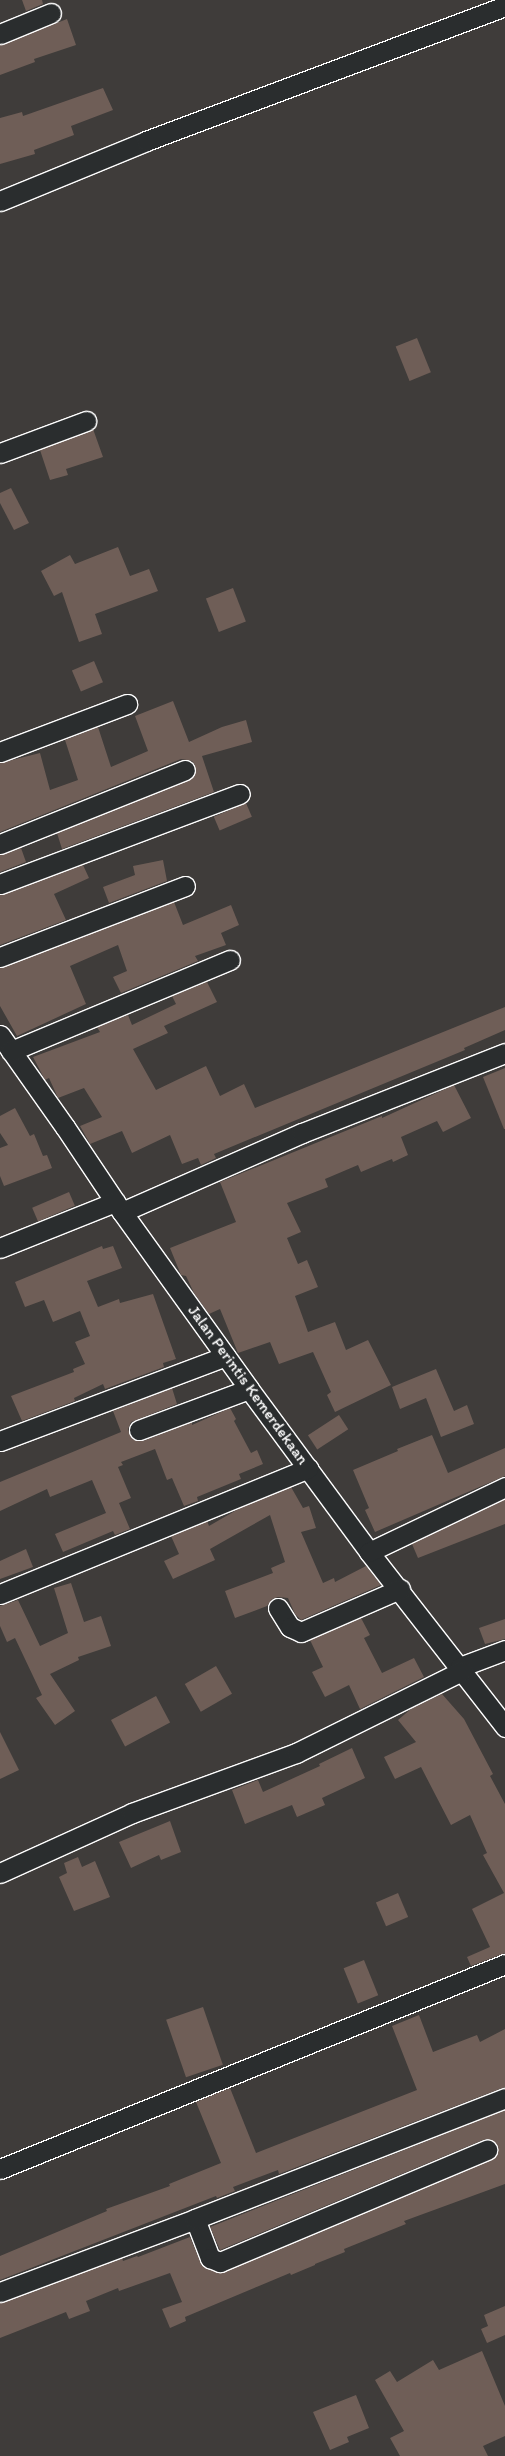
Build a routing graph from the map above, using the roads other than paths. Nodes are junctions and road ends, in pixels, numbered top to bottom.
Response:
1 (505, 6) edge
2 (51, 13) dead end
3 (0, 34) edge
4 (0, 201) edge
5 (86, 422) dead end
6 (0, 453) edge
7 (127, 704) dead end
8 (0, 752) edge
9 (185, 770) dead end
10 (240, 794) dead end
11 (0, 844) edge
12 (0, 884) edge
13 (186, 886) dead end
14 (0, 956) edge
15 (230, 960) dead end
16 (0, 1035) edge
17 (11, 1051) junction
18 (505, 1052) edge
19 (118, 1207) junction
20 (0, 1248) edge
21 (226, 1356) junction
22 (249, 1389) junction
23 (139, 1430) dead end
24 (0, 1441) edge
25 (308, 1468) junction
26 (505, 1487) edge
27 (368, 1552) junction
28 (400, 1589) junction
29 (0, 1594) edge
30 (278, 1608) dead end
31 (505, 1650) edge
32 (461, 1669) junction
33 (505, 1727) edge
34 (0, 1872) edge
35 (505, 1964) edge
36 (505, 2098) edge
37 (487, 2150) dead end
38 (0, 2169) edge
39 (194, 2219) junction
40 (0, 2292) edge

1 - 4 street
2 - 3 street
5 - 6 street
7 - 8 street
9 - 11 street
10 - 12 street
13 - 14 street
15 - 17 street
16 - 17 street, Jalan Perintis Kemerdekaan
17 - 19 street, Jalan Perintis Kemerdekaan
18 - 19 street
19 - 20 street
19 - 21 street, Jalan Perintis Kemerdekaan
21 - 22 street, Jalan Perintis Kemerdekaan
21 - 24 street
22 - 23 street
22 - 25 street, Jalan Perintis Kemerdekaan
25 - 27 street, Jalan Perintis Kemerdekaan
25 - 29 street
26 - 27 street
27 - 28 street, Jalan Perintis Kemerdekaan
28 - 30 street
28 - 32 street, Jalan Perintis Kemerdekaan
31 - 32 street
32 - 33 street, Jalan Perintis Kemerdekaan
32 - 34 street
35 - 38 street
36 - 39 street
37 - 39 street
39 - 40 street

